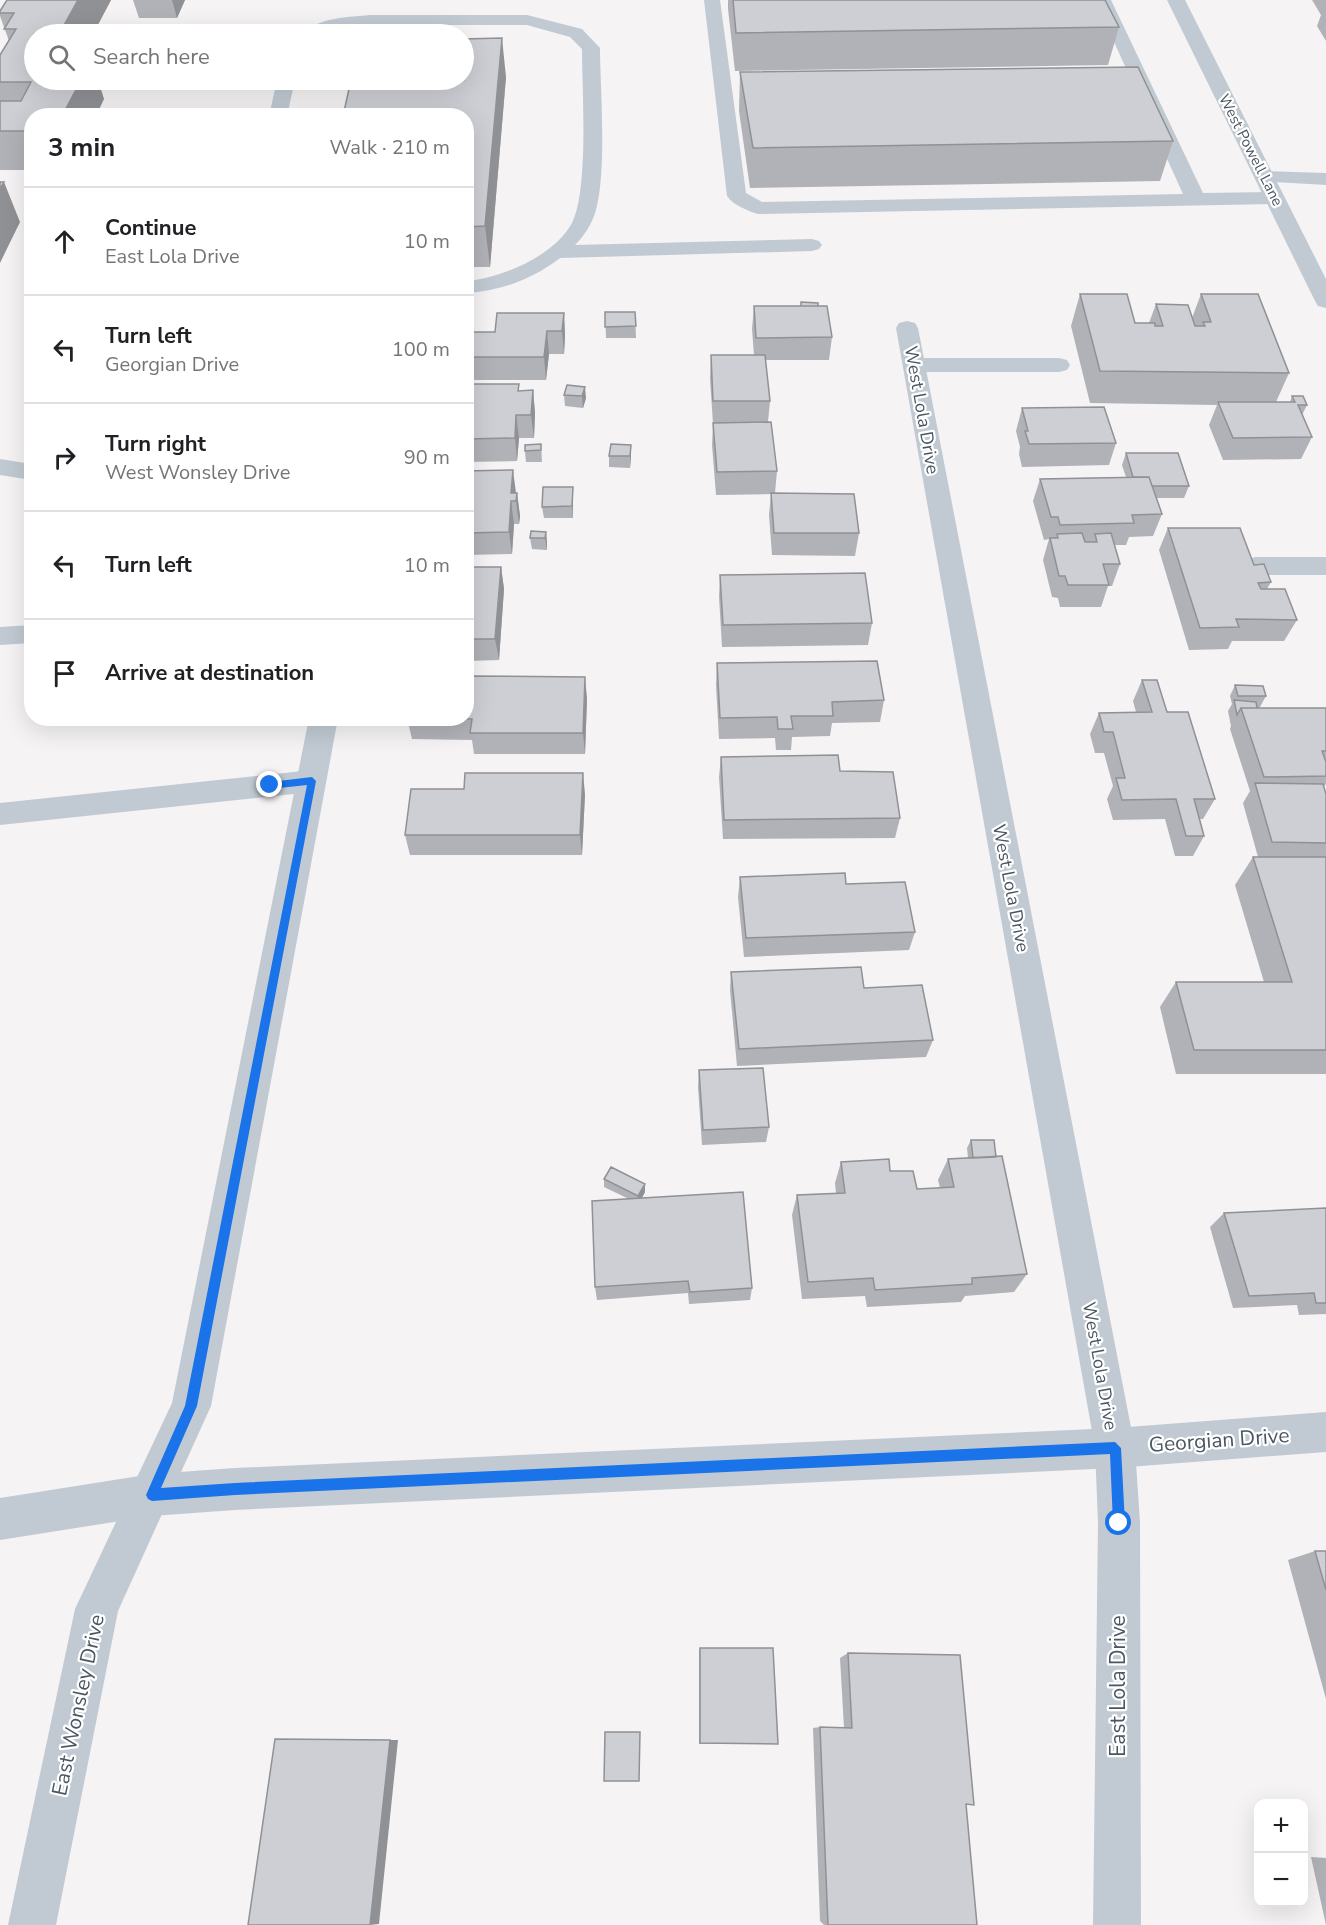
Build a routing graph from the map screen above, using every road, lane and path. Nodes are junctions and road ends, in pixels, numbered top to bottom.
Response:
1 (712, 0) edge
2 (1103, 0) edge
3 (1176, 0) edge
4 (335, 24) edge
5 (1117, 81) edge
6 (1140, 81) junction
7 (723, 86) junction
8 (747, 86) edge
9 (284, 90) edge
10 (280, 108) edge
11 (1264, 177) junction
12 (1326, 179) edge
13 (1275, 198) junction
14 (1197, 200) junction
15 (812, 245) dead end
16 (558, 252) junction
17 (1319, 271) edge
18 (474, 287) edge
19 (1326, 301) edge
20 (907, 328) dead end
21 (914, 365) junction
22 (1059, 365) dead end
23 (0, 467) edge
24 (24, 471) edge
25 (1255, 566) edge
26 (1326, 566) edge
27 (24, 634) edge
28 (0, 636) edge
29 (322, 726) edge
30 (312, 781) junction
31 (0, 814) edge
32 (1326, 1432) edge
33 (1115, 1448) junction
34 (152, 1495) junction
35 (0, 1519) edge
36 (32, 1925) edge
37 (1117, 1925) edge

1 - 7 lane
2 - 6 lane
3 - 11 street, West Powell Lane
4 - 16 lane
5 - 6 lane
6 - 14 lane
7 - 8 lane
7 - 14 lane
9 - 10 lane
11 - 12 lane
11 - 13 street, West Powell Lane
13 - 14 lane
13 - 17 street, West Powell Lane
15 - 16 lane
16 - 18 lane
17 - 19 street, West Powell Lane
20 - 21 street, West Lola Drive
21 - 22 lane
21 - 33 street, West Lola Drive
23 - 24 street
25 - 26 lane
27 - 28 lane
29 - 30 street, East Wonsley Drive
30 - 31 lane
30 - 34 street, East Wonsley Drive
32 - 33 street, Georgian Drive
33 - 34 street, Georgian Drive
33 - 37 street, East Lola Drive
34 - 35 street, Georgian Drive
34 - 36 street, East Wonsley Drive

